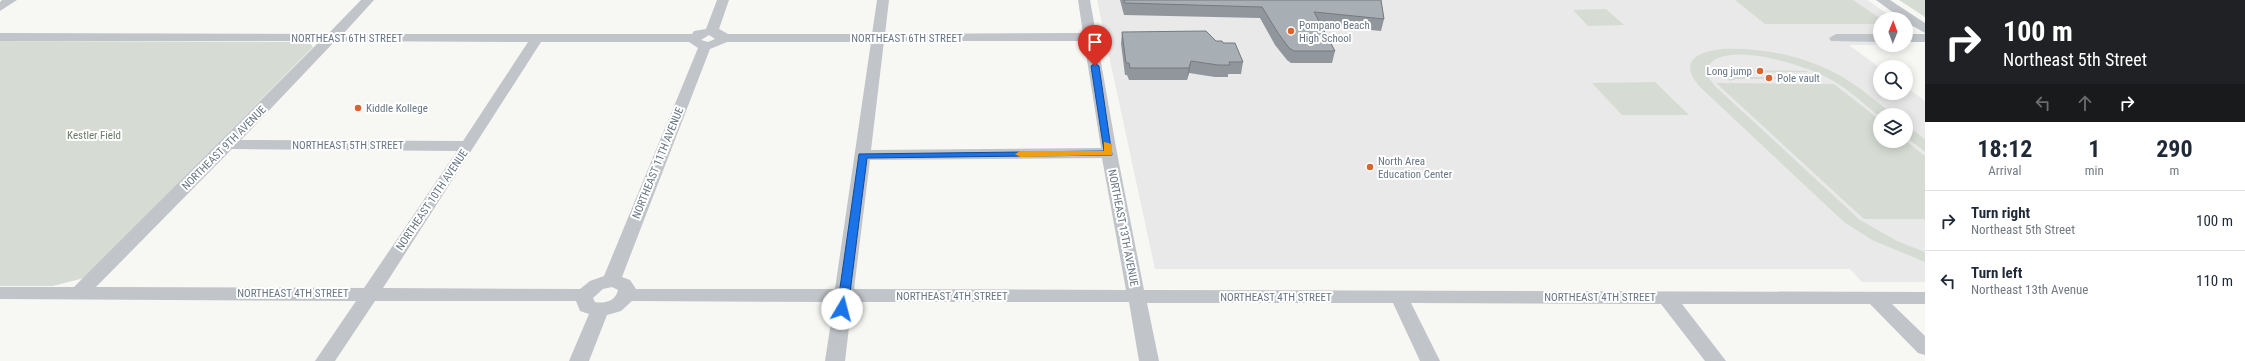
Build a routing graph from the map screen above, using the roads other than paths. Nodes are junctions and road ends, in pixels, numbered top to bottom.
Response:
1 (11, 0) edge
2 (368, 0) edge
3 (723, 0) edge
4 (883, 0) edge
5 (1084, 0) edge
6 (1882, 0) edge
7 (0, 7) edge
8 (1925, 29) edge
9 (1091, 36) junction
10 (0, 37) edge
11 (332, 38) junction
12 (537, 38) junction
13 (703, 38) junction
14 (878, 38) junction
15 (1836, 38) dead end
16 (1873, 38) edge
17 (1913, 38) edge
18 (1925, 38) edge
19 (228, 144) junction
20 (468, 146) junction
21 (1109, 153) junction
22 (863, 155) junction
23 (612, 281) junction
24 (0, 293) edge
25 (79, 293) junction
26 (370, 293) junction
27 (585, 295) junction
28 (627, 295) junction
29 (844, 296) junction
30 (1137, 296) junction
31 (1399, 297) junction
32 (1667, 298) junction
33 (1875, 298) junction
34 (1925, 298) edge
35 (600, 310) junction
36 (1925, 348) edge
37 (325, 361) edge
38 (579, 361) edge
39 (835, 361) edge
40 (1149, 361) edge
41 (1430, 361) edge
42 (1716, 361) edge

1 - 7 street
2 - 11 street, NORTHEAST 9TH AVENUE
3 - 13 street, NORTHEAST 11TH AVENUE
4 - 14 street
5 - 9 street, NORTHEAST 13TH AVENUE
6 - 8 street
9 - 14 street, NORTHEAST 6TH STREET
9 - 21 street, NORTHEAST 13TH AVENUE
10 - 11 street, NORTHEAST 6TH STREET
11 - 12 street, NORTHEAST 6TH STREET
11 - 19 street, NORTHEAST 9TH AVENUE
12 - 13 street, NORTHEAST 6TH STREET
12 - 20 street, NORTHEAST 10TH AVENUE
13 - 14 street, NORTHEAST 6TH STREET
13 - 23 street, NORTHEAST 11TH AVENUE
14 - 22 street
15 - 16 street
17 - 18 street
19 - 20 street, NORTHEAST 5TH STREET
19 - 25 street, NORTHEAST 9TH AVENUE
20 - 26 street, NORTHEAST 10TH AVENUE
21 - 22 street
21 - 30 street, NORTHEAST 13TH AVENUE
22 - 29 street
23 - 27 street
23 - 28 street
24 - 25 street, NORTHEAST 4TH STREET
25 - 26 street, NORTHEAST 4TH STREET
26 - 27 street, NORTHEAST 4TH STREET
26 - 37 street, NORTHEAST 10TH AVENUE
27 - 35 street
28 - 29 street, NORTHEAST 4TH STREET
28 - 35 street
29 - 30 street, NORTHEAST 4TH STREET
29 - 39 street
30 - 31 street, NORTHEAST 4TH STREET
30 - 40 street, NORTHEAST 13TH AVENUE
31 - 32 street, NORTHEAST 4TH STREET
31 - 41 street
32 - 33 street, NORTHEAST 4TH STREET
32 - 42 street
33 - 34 street, NORTHEAST 4TH STREET
33 - 36 street
35 - 38 street

